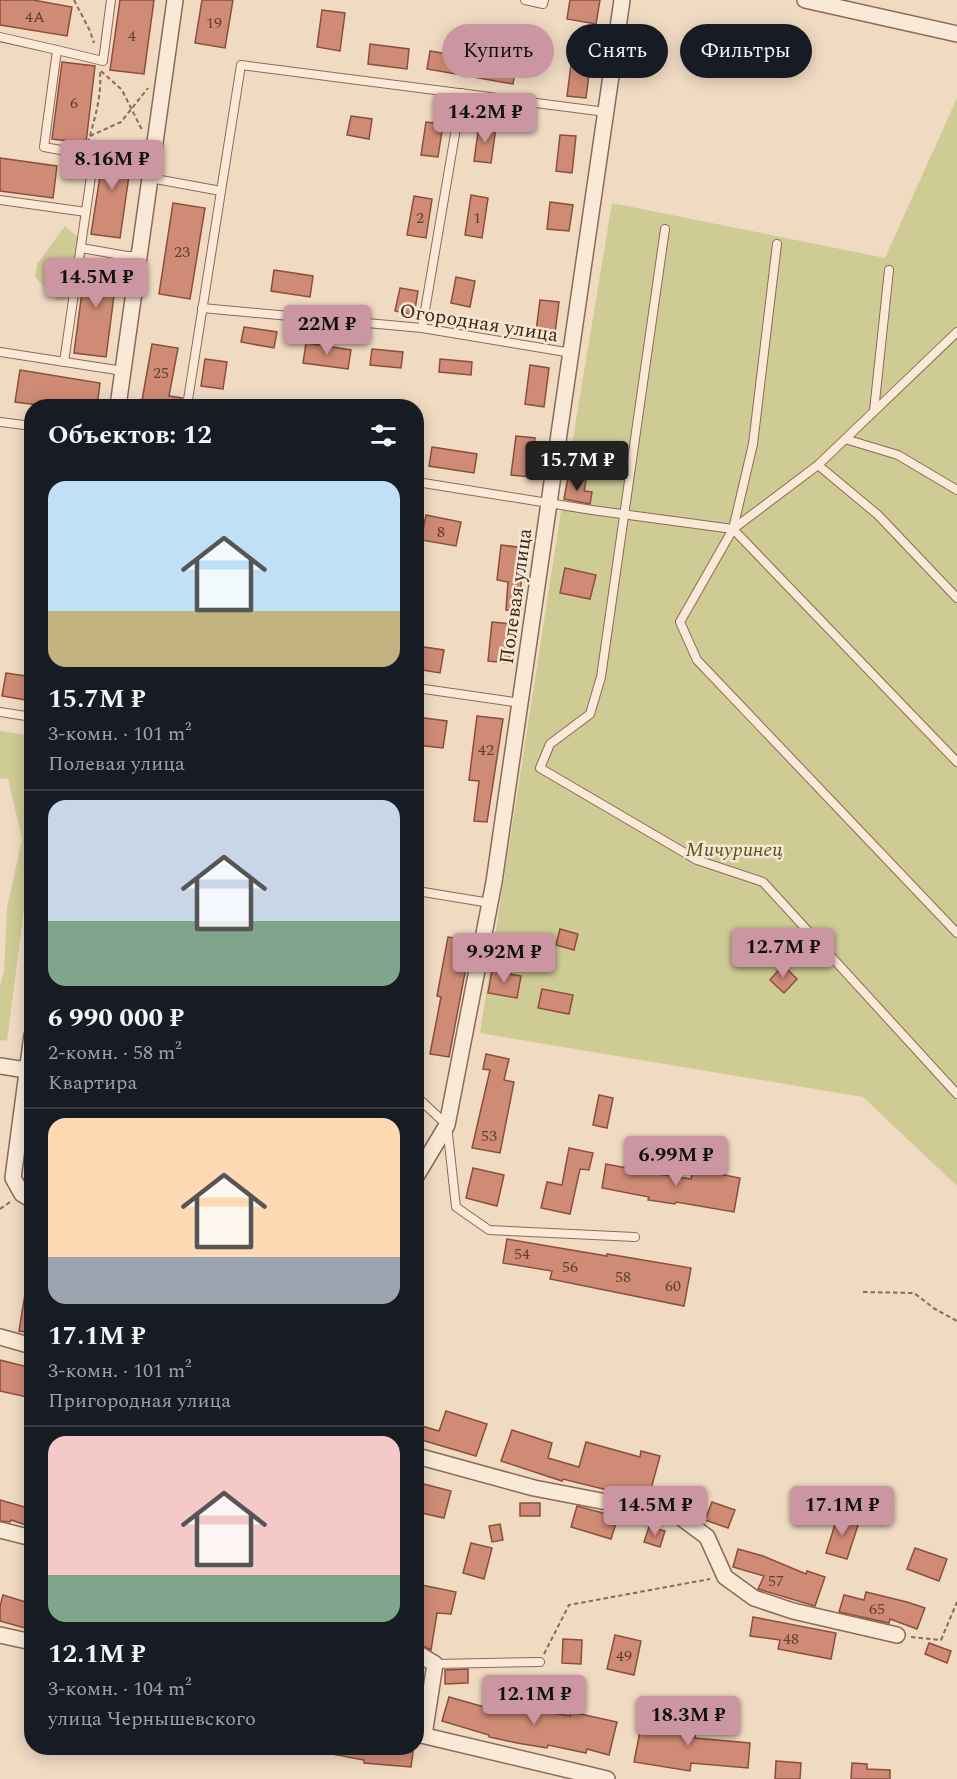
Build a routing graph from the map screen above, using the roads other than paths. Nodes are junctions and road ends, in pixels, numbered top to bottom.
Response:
1 (111, 0) edge
2 (175, 0) edge
3 (525, 0) edge
4 (544, 0) edge
5 (622, 0) edge
6 (805, 0) edge
7 (957, 34) edge
8 (0, 37) edge
9 (57, 50) junction
10 (462, 93) junction
11 (606, 112) junction
12 (150, 178) junction
13 (221, 191) junction
14 (0, 200) edge
15 (86, 212) junction
16 (665, 229) dead end
17 (777, 244) dead end
18 (81, 248) junction
19 (140, 256) junction
20 (889, 270) dead end
21 (202, 308) junction
22 (422, 328) junction
23 (957, 332) edge
24 (0, 352) edge
25 (572, 353) junction
26 (64, 362) junction
27 (123, 371) junction
28 (119, 399) edge
29 (188, 399) edge
30 (874, 411) junction
31 (0, 422) edge
32 (24, 425) edge
33 (845, 439) junction
34 (818, 465) junction
35 (424, 483) edge
36 (957, 490) edge
37 (550, 502) junction
38 (623, 514) junction
39 (734, 529) junction
40 (957, 598) edge
41 (424, 689) edge
42 (521, 703) junction
43 (0, 712) edge
44 (24, 716) edge
45 (957, 762) edge
46 (424, 892) edge
47 (490, 903) junction
48 (957, 933) edge
49 (0, 1066) edge
50 (24, 1070) edge
51 (24, 1087) edge
52 (957, 1094) edge
53 (424, 1103) edge
54 (447, 1125) junction
55 (424, 1163) edge
56 (24, 1195) edge
57 (635, 1237) dead end
58 (0, 1337) edge
59 (24, 1344) edge
60 (424, 1458) edge
61 (0, 1530) edge
62 (24, 1536) edge
63 (0, 1635) edge
64 (897, 1635) road end
65 (24, 1640) edge
66 (424, 1657) edge
67 (540, 1662) road end
68 (435, 1664) junction
69 (424, 1715) edge
70 (424, 1735) edge
71 (608, 1779) edge

1 - 9 lane
2 - 12 street
3 - 4 lane
5 - 11 street, Полевая улица
6 - 7 street
8 - 9 lane
9 - 15 lane
10 - 11 lane
10 - 13 lane
10 - 22 lane
11 - 25 street, Полевая улица
12 - 13 lane
12 - 19 street
13 - 21 lane
14 - 15 lane
15 - 18 lane
16 - 38 lane
17 - 39 lane
18 - 19 lane
18 - 26 lane
19 - 27 street
20 - 30 lane
21 - 22 lane, Огородная улица
21 - 29 lane
22 - 25 lane, Огородная улица
23 - 30 lane
24 - 26 lane
25 - 37 street, Полевая улица
26 - 27 lane
27 - 28 street
30 - 33 lane
31 - 32 lane
33 - 34 lane
33 - 36 lane
34 - 39 lane
34 - 40 lane
35 - 37 lane
37 - 38 lane
37 - 42 street, Полевая улица
38 - 39 lane
38 - 52 lane
39 - 45 lane
39 - 48 lane
41 - 42 lane
42 - 47 street, Полевая улица
43 - 44 lane
46 - 47 lane
47 - 54 street, Полевая улица
49 - 50 street
51 - 56 street
53 - 54 lane
54 - 55 street
54 - 57 lane
58 - 59 street
60 - 64 street
61 - 62 street
63 - 65 street
66 - 68 street
67 - 68 lane
68 - 69 street
70 - 71 street

